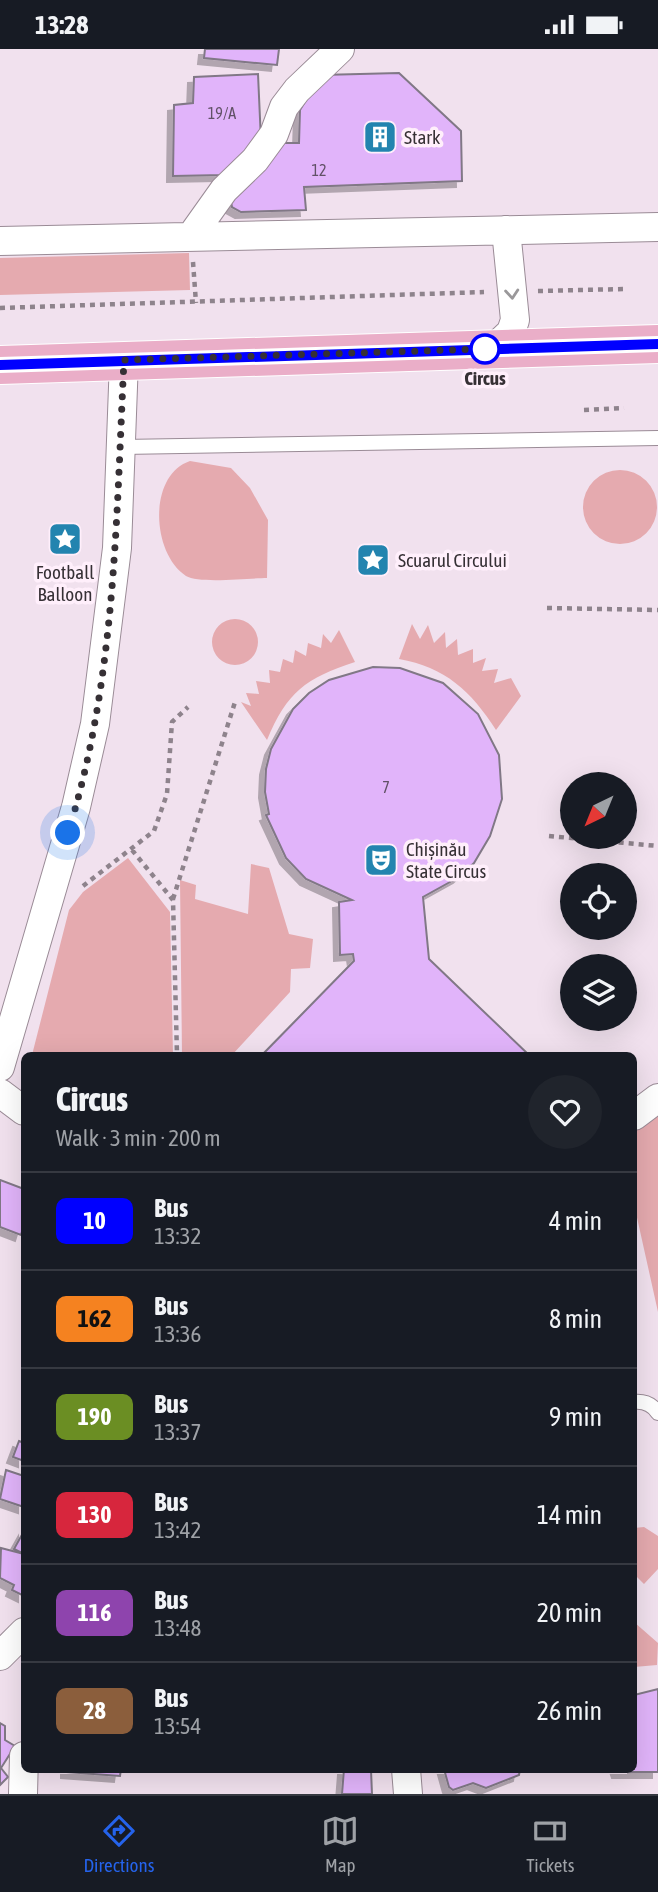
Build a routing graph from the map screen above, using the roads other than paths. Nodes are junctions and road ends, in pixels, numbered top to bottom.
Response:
1 (340, 49) edge
2 (658, 227) edge
3 (506, 230) junction
4 (0, 241) edge
5 (192, 245) junction
6 (658, 344) edge
7 (493, 349) junction
8 (124, 360) junction
9 (0, 365) edge
10 (658, 438) edge
11 (121, 447) junction
12 (0, 1067) edge
13 (0, 1093) edge
14 (658, 1098) edge
15 (21, 1109) edge
16 (637, 1114) edge
17 (637, 1402) edge
18 (658, 1413) edge
19 (21, 1635) edge
20 (0, 1656) edge
21 (24, 1773) edge
22 (406, 1773) edge
23 (23, 1794) edge
24 (408, 1794) edge

1 - 5 street
2 - 3 street
3 - 5 street
3 -> 7 street
4 - 5 street
6 - 7 main road
7 - 8 main road
8 - 9 main road
8 - 11 street
10 - 11 lane
11 - 12 street
13 - 15 street
14 - 16 street
17 - 18 lane
19 - 20 street
21 - 23 street
22 - 24 street

